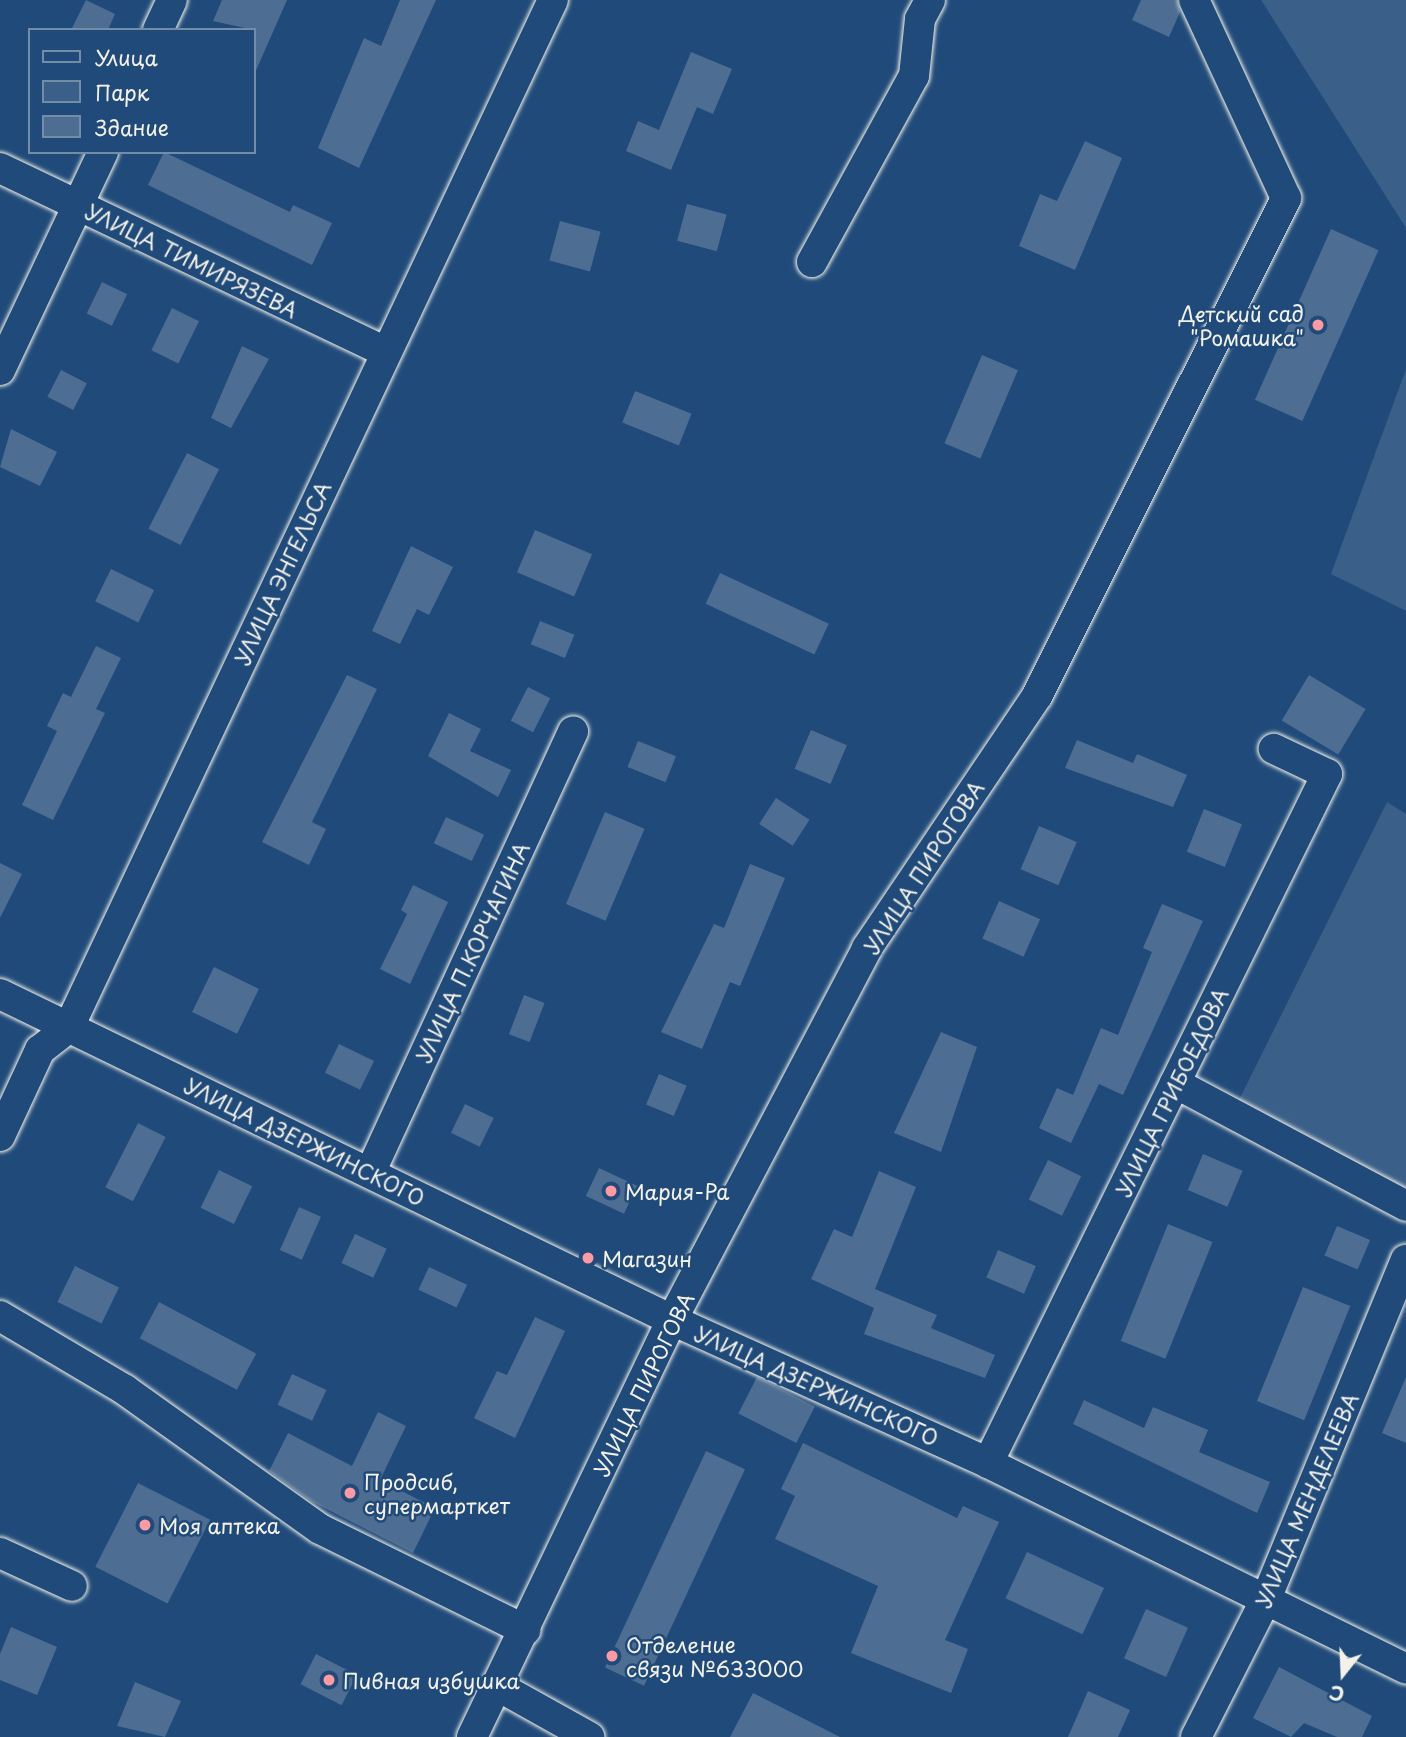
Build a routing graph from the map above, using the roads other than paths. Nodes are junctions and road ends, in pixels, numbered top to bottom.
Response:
1 (172, 0) edge
2 (553, 0) edge
3 (930, 0) edge
4 (1194, 0) edge
5 (159, 28) edge
6 (102, 154) edge
7 (0, 168) edge
8 (78, 205) junction
9 (812, 262) dead end
10 (385, 352) junction
11 (0, 370) edge
12 (573, 731) dead end
13 (1274, 748) dead end
14 (0, 994) edge
15 (69, 1027) junction
16 (1175, 1083) junction
17 (0, 1136) edge
18 (370, 1173) junction
19 (1406, 1206) edge
20 (1406, 1260) edge
21 (0, 1316) edge
22 (673, 1320) junction
23 (988, 1463) junction
24 (0, 1553) edge
25 (72, 1586) dead end
26 (1266, 1599) junction
27 (525, 1630) junction
28 (1406, 1669) edge
29 (496, 1685) junction
30 (472, 1737) edge
31 (589, 1737) edge
32 (1196, 1737) edge

1 - 5 street
2 - 10 street, УЛИЦА ЭНГЕЛЬСА
3 - 9 street
4 - 22 street, УЛИЦА ПИРОГОВА
6 - 8 street
7 - 8 street, УЛИЦА ТИМИРЯЗЕВА
8 - 10 street, УЛИЦА ТИМИРЯЗЕВА
8 - 11 street
10 - 15 street, УЛИЦА ЭНГЕЛЬСА
12 - 18 street, УЛИЦА П.КОРЧАГИНА
13 - 16 street, УЛИЦА ГРИБОЕДОВА
14 - 15 street, УЛИЦА ДЗЕРЖИНСКОГО
15 - 17 street, УЛИЦА ЭНГЕЛЬСА
15 - 18 street, УЛИЦА ДЗЕРЖИНСКОГО
16 - 19 street
16 - 23 street, УЛИЦА ГРИБОЕДОВА
18 - 22 street, УЛИЦА ДЗЕРЖИНСКОГО
20 - 26 street, УЛИЦА МЕНДЕЛЕЕВА
21 - 27 street
22 - 23 street, УЛИЦА ДЗЕРЖИНСКОГО
22 - 27 street, УЛИЦА ПИРОГОВА
23 - 26 street, УЛИЦА ДЗЕРЖИНСКОГО
24 - 25 street
26 - 28 street, УЛИЦА ДЗЕРЖИНСКОГО
26 - 32 street, УЛИЦА МЕНДЕЛЕЕВА
27 - 29 street, УЛИЦА ПИРОГОВА
29 - 30 street, УЛИЦА ПИРОГОВА
29 - 31 street

